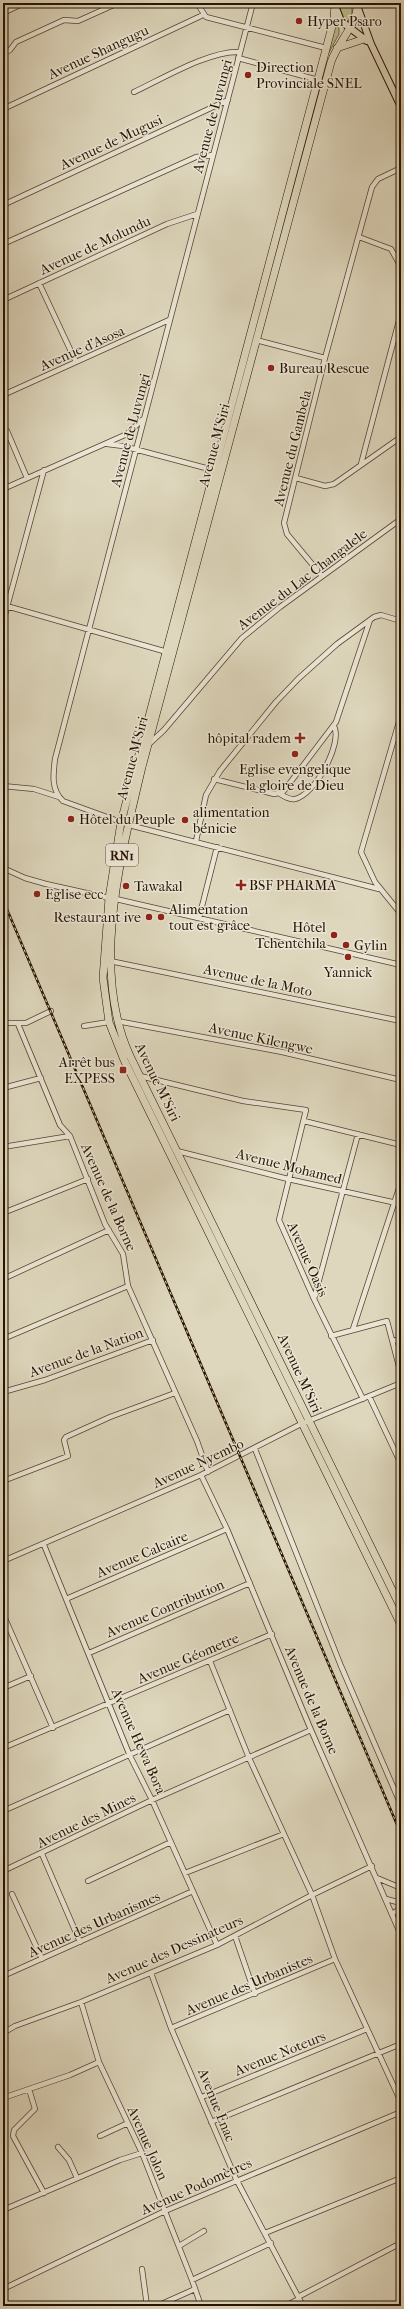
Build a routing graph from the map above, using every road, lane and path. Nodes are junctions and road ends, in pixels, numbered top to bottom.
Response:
1 (24, 3) edge
2 (118, 3) edge
3 (197, 3) edge
4 (253, 3) edge
5 (335, 5) edge
6 (358, 6) edge
7 (3, 13) edge
8 (203, 15) junction
9 (247, 27) junction
10 (349, 28) junction
11 (364, 39) junction
12 (371, 44) junction
13 (326, 48) junction
14 (337, 48) junction
15 (240, 52) junction
16 (3, 54) edge
17 (238, 58) junction
18 (318, 80) junction
19 (134, 92) dead end
20 (228, 100) junction
21 (401, 107) edge
22 (3, 109) edge
23 (213, 155) junction
24 (401, 168) edge
25 (3, 205) edge
26 (197, 214) junction
27 (359, 237) junction
28 (3, 244) edge
29 (401, 267) edge
30 (39, 283) junction
31 (3, 300) edge
32 (401, 313) edge
33 (169, 320) junction
34 (256, 340) junction
35 (326, 358) junction
36 (76, 362) junction
37 (3, 395) edge
38 (143, 418) junction
39 (3, 430) edge
40 (401, 437) edge
41 (106, 444) junction
42 (135, 449) junction
43 (361, 464) junction
44 (44, 470) junction
45 (218, 471) junction
46 (26, 478) junction
47 (296, 478) junction
48 (3, 489) edge
49 (401, 519) edge
50 (322, 576) junction
51 (5, 605) edge
52 (370, 620) junction
53 (401, 621) edge
54 (3, 622) edge
55 (89, 631) junction
56 (167, 652) junction
57 (401, 715) edge
58 (334, 726) junction
59 (149, 745) junction
60 (140, 750) junction
61 (214, 779) junction
62 (3, 786) edge
63 (280, 794) junction
64 (59, 797) junction
65 (121, 822) junction
66 (129, 825) junction
67 (196, 841) junction
68 (217, 847) junction
69 (3, 868) edge
70 (380, 889) junction
71 (113, 898) junction
72 (401, 914) edge
73 (199, 918) junction
74 (110, 961) junction
75 (401, 965) edge
76 (51, 1011) dead end
77 (113, 1021) junction
78 (401, 1021) edge
79 (3, 1023) edge
80 (18, 1024) junction
81 (84, 1026) dead end
82 (127, 1058) junction
83 (140, 1076) junction
84 (41, 1078) junction
85 (401, 1080) edge
86 (3, 1088) edge
87 (304, 1121) junction
88 (358, 1134) junction
89 (70, 1136) junction
90 (401, 1145) edge
91 (3, 1147) edge
92 (177, 1151) junction
93 (88, 1179) junction
94 (288, 1179) junction
95 (401, 1182) edge
96 (342, 1190) junction
97 (394, 1202) junction
98 (401, 1204) edge
99 (3, 1213) edge
100 (109, 1230) junction
101 (3, 1279) edge
102 (128, 1286) junction
103 (314, 1299) junction
104 (353, 1329) junction
105 (332, 1336) junction
106 (3, 1339) edge
107 (401, 1339) edge
108 (153, 1340) junction
109 (393, 1342) junction
110 (401, 1374) edge
111 (401, 1382) edge
112 (3, 1392) edge
113 (176, 1393) junction
114 (369, 1396) junction
115 (363, 1399) junction
116 (305, 1422) junction
117 (255, 1449) junction
118 (401, 1464) edge
119 (208, 1472) junction
120 (200, 1475) junction
121 (3, 1480) edge
122 (228, 1529) junction
123 (44, 1544) junction
124 (3, 1561) edge
125 (250, 1583) junction
126 (66, 1599) junction
127 (401, 1608) edge
128 (3, 1614) edge
129 (5, 1624) edge
130 (401, 1624) edge
131 (272, 1634) junction
132 (88, 1653) junction
133 (210, 1661) junction
134 (31, 1676) junction
135 (3, 1688) edge
136 (110, 1704) junction
137 (230, 1710) junction
138 (53, 1728) junction
139 (311, 1730) junction
140 (3, 1748) edge
141 (130, 1756) junction
142 (249, 1758) junction
143 (152, 1800) junction
144 (401, 1805) edge
145 (3, 1811) edge
146 (284, 1834) junction
147 (171, 1842) junction
148 (42, 1854) junction
149 (372, 1866) junction
150 (3, 1871) edge
151 (185, 1873) junction
152 (377, 1878) junction
153 (88, 1881) dead end
154 (401, 1888) edge
155 (193, 1891) junction
156 (12, 1894) dead end
157 (312, 1895) junction
158 (386, 1899) junction
159 (401, 1904) edge
160 (401, 1908) edge
161 (392, 1914) junction
162 (401, 1935) edge
163 (235, 1936) junction
164 (80, 1942) junction
165 (217, 1945) junction
166 (42, 1959) junction
167 (335, 1959) junction
168 (151, 1973) junction
169 (3, 1976) edge
170 (255, 1994) junction
171 (81, 2002) junction
172 (171, 2028) junction
173 (367, 2029) junction
174 (3, 2033) edge
175 (401, 2044) edge
176 (377, 2054) junction
177 (99, 2062) junction
178 (29, 2089) junction
179 (202, 2097) junction
180 (3, 2098) edge
181 (401, 2102) edge
182 (401, 2112) edge
183 (211, 2122) junction
184 (128, 2123) junction
185 (100, 2136) dead end
186 (58, 2147) dead end
187 (142, 2153) junction
188 (77, 2178) junction
189 (401, 2178) edge
190 (236, 2179) junction
191 (44, 2193) junction
192 (3, 2210) edge
193 (165, 2211) junction
194 (204, 2231) dead end
195 (266, 2234) junction
196 (271, 2243) junction
197 (401, 2243) edge
198 (179, 2246) junction
199 (142, 2269) dead end
200 (192, 2280) junction
201 (3, 2288) edge
202 (195, 2289) junction
203 (298, 2298) junction
204 (147, 2306) edge
205 (157, 2306) edge
206 (201, 2306) edge
207 (285, 2306) edge
208 (303, 2306) edge

1 - 7 street
2 - 16 street
3 - 8 street
4 - 9 street, Avenue de Luvungi
5 - 10 main road
5 - 13 highway, RN1
6 - 10 highway, RN1
6 - 12 main road
8 - 9 street
8 - 22 street, Avenue Shangugu
9 - 13 street
9 - 15 street, Avenue de Luvungi
10 - 11 main road
10 - 14 highway, RN1
11 - 12 main road
11 - 14 highway
12 - 21 main road
13 - 18 highway, RN1
14 - 34 highway, Avenue M'Siri / RN1
15 - 17 street, Avenue de Luvungi
15 - 19 street
17 - 18 street
17 - 20 street, Avenue de Luvungi
18 - 45 highway, Avenue M'Siri / RN1
20 - 23 street, Avenue de Luvungi
20 - 25 street, Avenue de Mugusi
23 - 26 street, Avenue de Luvungi
23 - 28 street
24 - 27 street, Avenue du Gambela
26 - 30 street, Avenue de Molundu
26 - 33 street, Avenue de Luvungi
27 - 29 street
27 - 35 street, Avenue du Gambela
30 - 31 street, Avenue de Molundu
30 - 36 street
32 - 43 street
33 - 36 street, Avenue d'Asosa
33 - 38 street, Avenue de Luvungi
34 - 35 street
34 - 45 highway, Avenue M'Siri / RN1
35 - 47 street, Avenue du Gambela
36 - 37 street, Avenue d'Asosa
38 - 41 street
38 - 42 street, Avenue de Luvungi
39 - 46 street
40 - 43 street
41 - 42 street
41 - 44 street
42 - 45 street
42 - 55 street, Avenue de Luvungi
43 - 47 street
44 - 46 street
44 - 51 street
45 - 56 highway, Avenue M'Siri / RN1
45 - 59 highway, Avenue M'Siri / RN1
46 - 48 street
47 - 50 street, Avenue du Gambela
49 - 50 street, Avenue du Lac Changalele
50 - 59 street, Avenue du Lac Changalele
51 - 54 street
51 - 55 street
52 - 53 street
52 - 58 street
52 - 61 street
55 - 56 street
55 - 64 street, Avenue de Luvungi
56 - 60 highway, Avenue M'Siri / RN1
57 - 70 street
58 - 63 street
58 - 63 street
59 - 60 street, Avenue du Lac Changalele
59 - 66 highway, Avenue M'Siri / RN1
60 - 65 highway, Avenue M'Siri / RN1
61 - 63 street
61 - 67 street
62 - 64 street
64 - 65 street
65 - 66 street
65 - 71 highway, Avenue M'Siri / RN1
66 - 67 street
66 - 71 highway, Avenue M'Siri / RN1
67 - 68 street
68 - 70 street
68 - 73 street
69 - 71 street
70 - 72 street
71 - 73 street
71 - 74 highway, Avenue M'Siri / RN1
71 - 77 highway, Avenue M'Siri / RN1
73 - 75 street
74 - 77 highway, Avenue M'Siri / RN1
74 - 78 street, Avenue de la Moto
76 - 80 street
77 - 81 street, Avenue Kilengwe
77 - 82 highway, Avenue M'Siri / RN1
77 - 85 street, Avenue Kilengwe
79 - 80 street
80 - 84 street, Avenue de la Borne
82 - 83 highway, Avenue M'Siri / RN1
82 - 116 highway, Avenue M'Siri / RN1
83 - 87 street
83 - 92 highway, Avenue M'Siri / RN1
84 - 86 street
84 - 89 street, Avenue de la Borne
87 - 88 street
87 - 94 street, Avenue Oasis
88 - 90 street
88 - 96 street
89 - 91 street
89 - 93 street, Avenue de la Borne
92 - 94 street, Avenue Mohamed
92 - 116 highway, Avenue M'Siri / RN1
93 - 99 street
93 - 100 street, Avenue de la Borne
94 - 96 street, Avenue Mohamed
94 - 103 street, Avenue Oasis
95 - 97 street
96 - 97 street, Avenue Mohamed
96 - 103 street
97 - 98 street, Avenue Mohamed
97 - 104 street
100 - 101 street
100 - 102 street, Avenue de la Borne
102 - 106 street
102 - 108 street, Avenue de la Borne
103 - 105 street, Avenue Oasis
104 - 105 street
104 - 109 street
105 - 115 street, Avenue Oasis
107 - 109 street
108 - 112 street, Avenue de la Nation
108 - 113 street, Avenue de la Borne
109 - 110 street
111 - 114 street, Avenue Nyembo
113 - 119 street, Avenue de la Borne
113 - 121 street
114 - 115 street, Avenue Nyembo
114 - 118 street
115 - 116 street, Avenue Nyembo
116 - 117 street, Avenue Nyembo
116 - 127 highway, Avenue M'Siri / RN1
116 - 130 highway, Avenue M'Siri / RN1
117 - 119 street, Avenue Nyembo
117 - 144 street
119 - 120 street, Avenue Nyembo
120 - 122 street, Avenue de la Borne
120 - 123 street, Avenue Nyembo
122 - 125 street, Avenue de la Borne
122 - 126 street, Avenue Calcaire
123 - 124 street, Avenue Nyembo
123 - 126 street, Avenue Hewa Bora
125 - 131 street, Avenue de la Borne
125 - 132 street, Avenue Contribution
126 - 132 street, Avenue Hewa Bora
128 - 129 street
129 - 134 street
131 - 133 street, Avenue Géometre
131 - 139 street, Avenue de la Borne
132 - 136 street, Avenue Hewa Bora
133 - 136 street, Avenue Géometre
133 - 137 street
134 - 135 street
134 - 138 street
136 - 138 street, Avenue Géometre
136 - 141 street, Avenue Hewa Bora
137 - 141 street
137 - 142 street
138 - 140 street, Avenue Géometre
139 - 142 street, Avenue des Mines
139 - 149 street, Avenue de la Borne
141 - 143 street, Avenue Hewa Bora
141 - 145 street
142 - 143 street, Avenue des Mines
142 - 146 street
143 - 147 street, Avenue Hewa Bora
143 - 148 street, Avenue des Mines
146 - 151 street
146 - 157 street
147 - 151 street, Avenue Hewa Bora
147 - 153 street
148 - 150 street, Avenue des Mines
148 - 164 street
149 - 152 street, Avenue de la Borne
149 - 157 street, Avenue des Dessinateurs
151 - 155 street, Avenue Hewa Bora
152 - 154 street
152 - 158 street, Avenue de la Borne
155 - 164 street, Avenue des Urbanismes
155 - 165 street, Avenue Hewa Bora
156 - 166 street
157 - 163 street, Avenue des Dessinateurs
157 - 167 street
158 - 159 street
158 - 161 street, Avenue de la Borne
160 - 161 street
161 - 162 street, Avenue de la Borne
163 - 165 street, Avenue des Dessinateurs
163 - 170 street
164 - 166 street, Avenue des Urbanismes
165 - 168 street, Avenue des Dessinateurs
166 - 169 street, Avenue des Urbanismes
167 - 170 street, Avenue des Urbanistes
167 - 173 street
168 - 171 street, Avenue des Dessinateurs
168 - 172 street, Avenue Enac
170 - 172 street, Avenue des Urbanistes
171 - 174 street, Avenue des Dessinateurs
171 - 177 street, Avenue Jolon
172 - 179 street, Avenue Enac
173 - 176 street
173 - 179 street, Avenue Noteurs
175 - 176 street
176 - 181 street
176 - 183 street
177 - 178 street
177 - 184 street, Avenue Jolon
178 - 180 street
178 - 191 street
179 - 183 street, Avenue Enac
182 - 190 street, Avenue Podomètres
183 - 190 street, Avenue Enac
184 - 185 street
184 - 187 street, Avenue Jolon
186 - 188 street
187 - 188 street
187 - 193 street, Avenue Jolon
188 - 191 street
189 - 195 street
190 - 193 street, Avenue Podomètres
190 - 195 street, Avenue Enac
191 - 192 street
193 - 198 street, Avenue Jolon
193 - 201 street, Avenue Podomètres
194 - 198 street
195 - 196 street, Avenue Enac
196 - 200 street
196 - 203 street, Avenue Enac
197 - 203 street
198 - 200 street, Avenue Jolon
199 - 204 street
200 - 202 street, Avenue Jolon
202 - 205 street
202 - 206 street, Avenue Jolon
203 - 207 street
203 - 208 street, Avenue Enac

